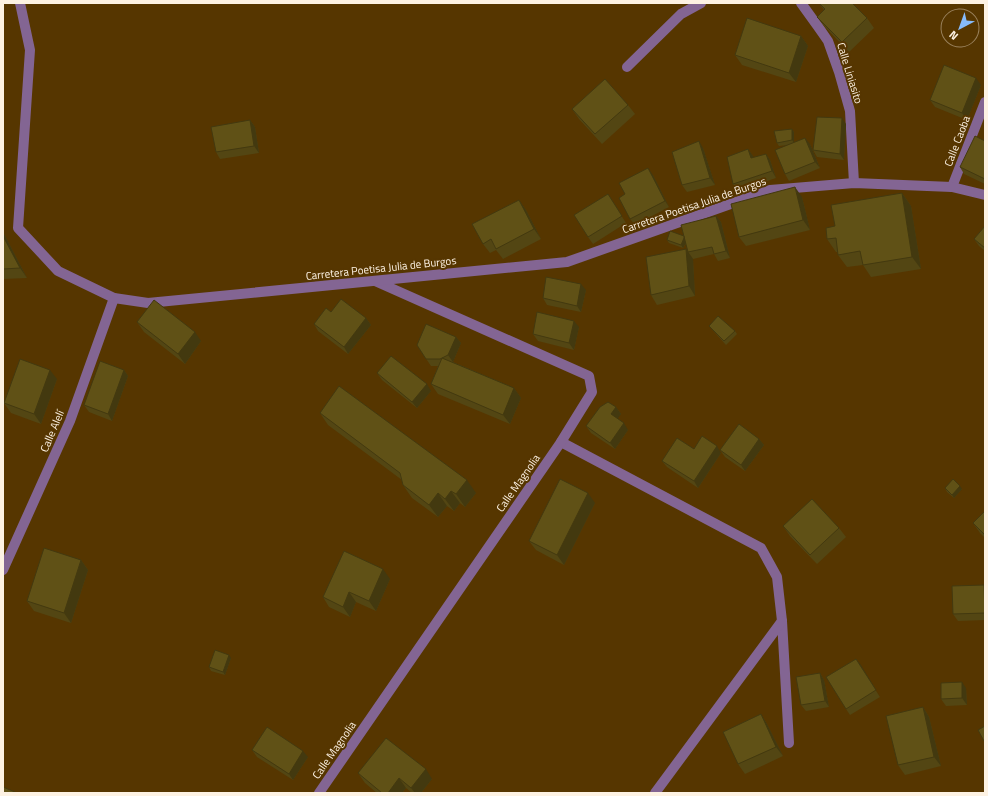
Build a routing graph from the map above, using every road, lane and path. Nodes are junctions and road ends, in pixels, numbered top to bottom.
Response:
1 (20, 3) edge
2 (701, 3) edge
3 (801, 3) edge
4 (627, 67) dead end
5 (985, 102) edge
6 (854, 183) junction
7 (952, 188) junction
8 (985, 195) edge
9 (376, 281) junction
10 (114, 298) junction
11 (561, 442) junction
12 (3, 570) edge
13 (782, 621) junction
14 (789, 743) dead end
15 (319, 793) edge
16 (655, 793) edge

1 - 10 street, Carretera Poetisa Julia de Burgos
2 - 4 street
3 - 6 street, Calle Liniasito
5 - 7 street, Calle Caoba
6 - 7 street, Carretera Poetisa Julia de Burgos
6 - 9 street, Carretera Poetisa Julia de Burgos
7 - 8 street, Carretera Poetisa Julia de Burgos
9 - 10 street, Carretera Poetisa Julia de Burgos
9 - 11 street, Calle Magnolia
10 - 12 street, Calle Alelí
11 - 13 street
11 - 15 street, Calle Magnolia
13 - 14 street
13 - 16 street

